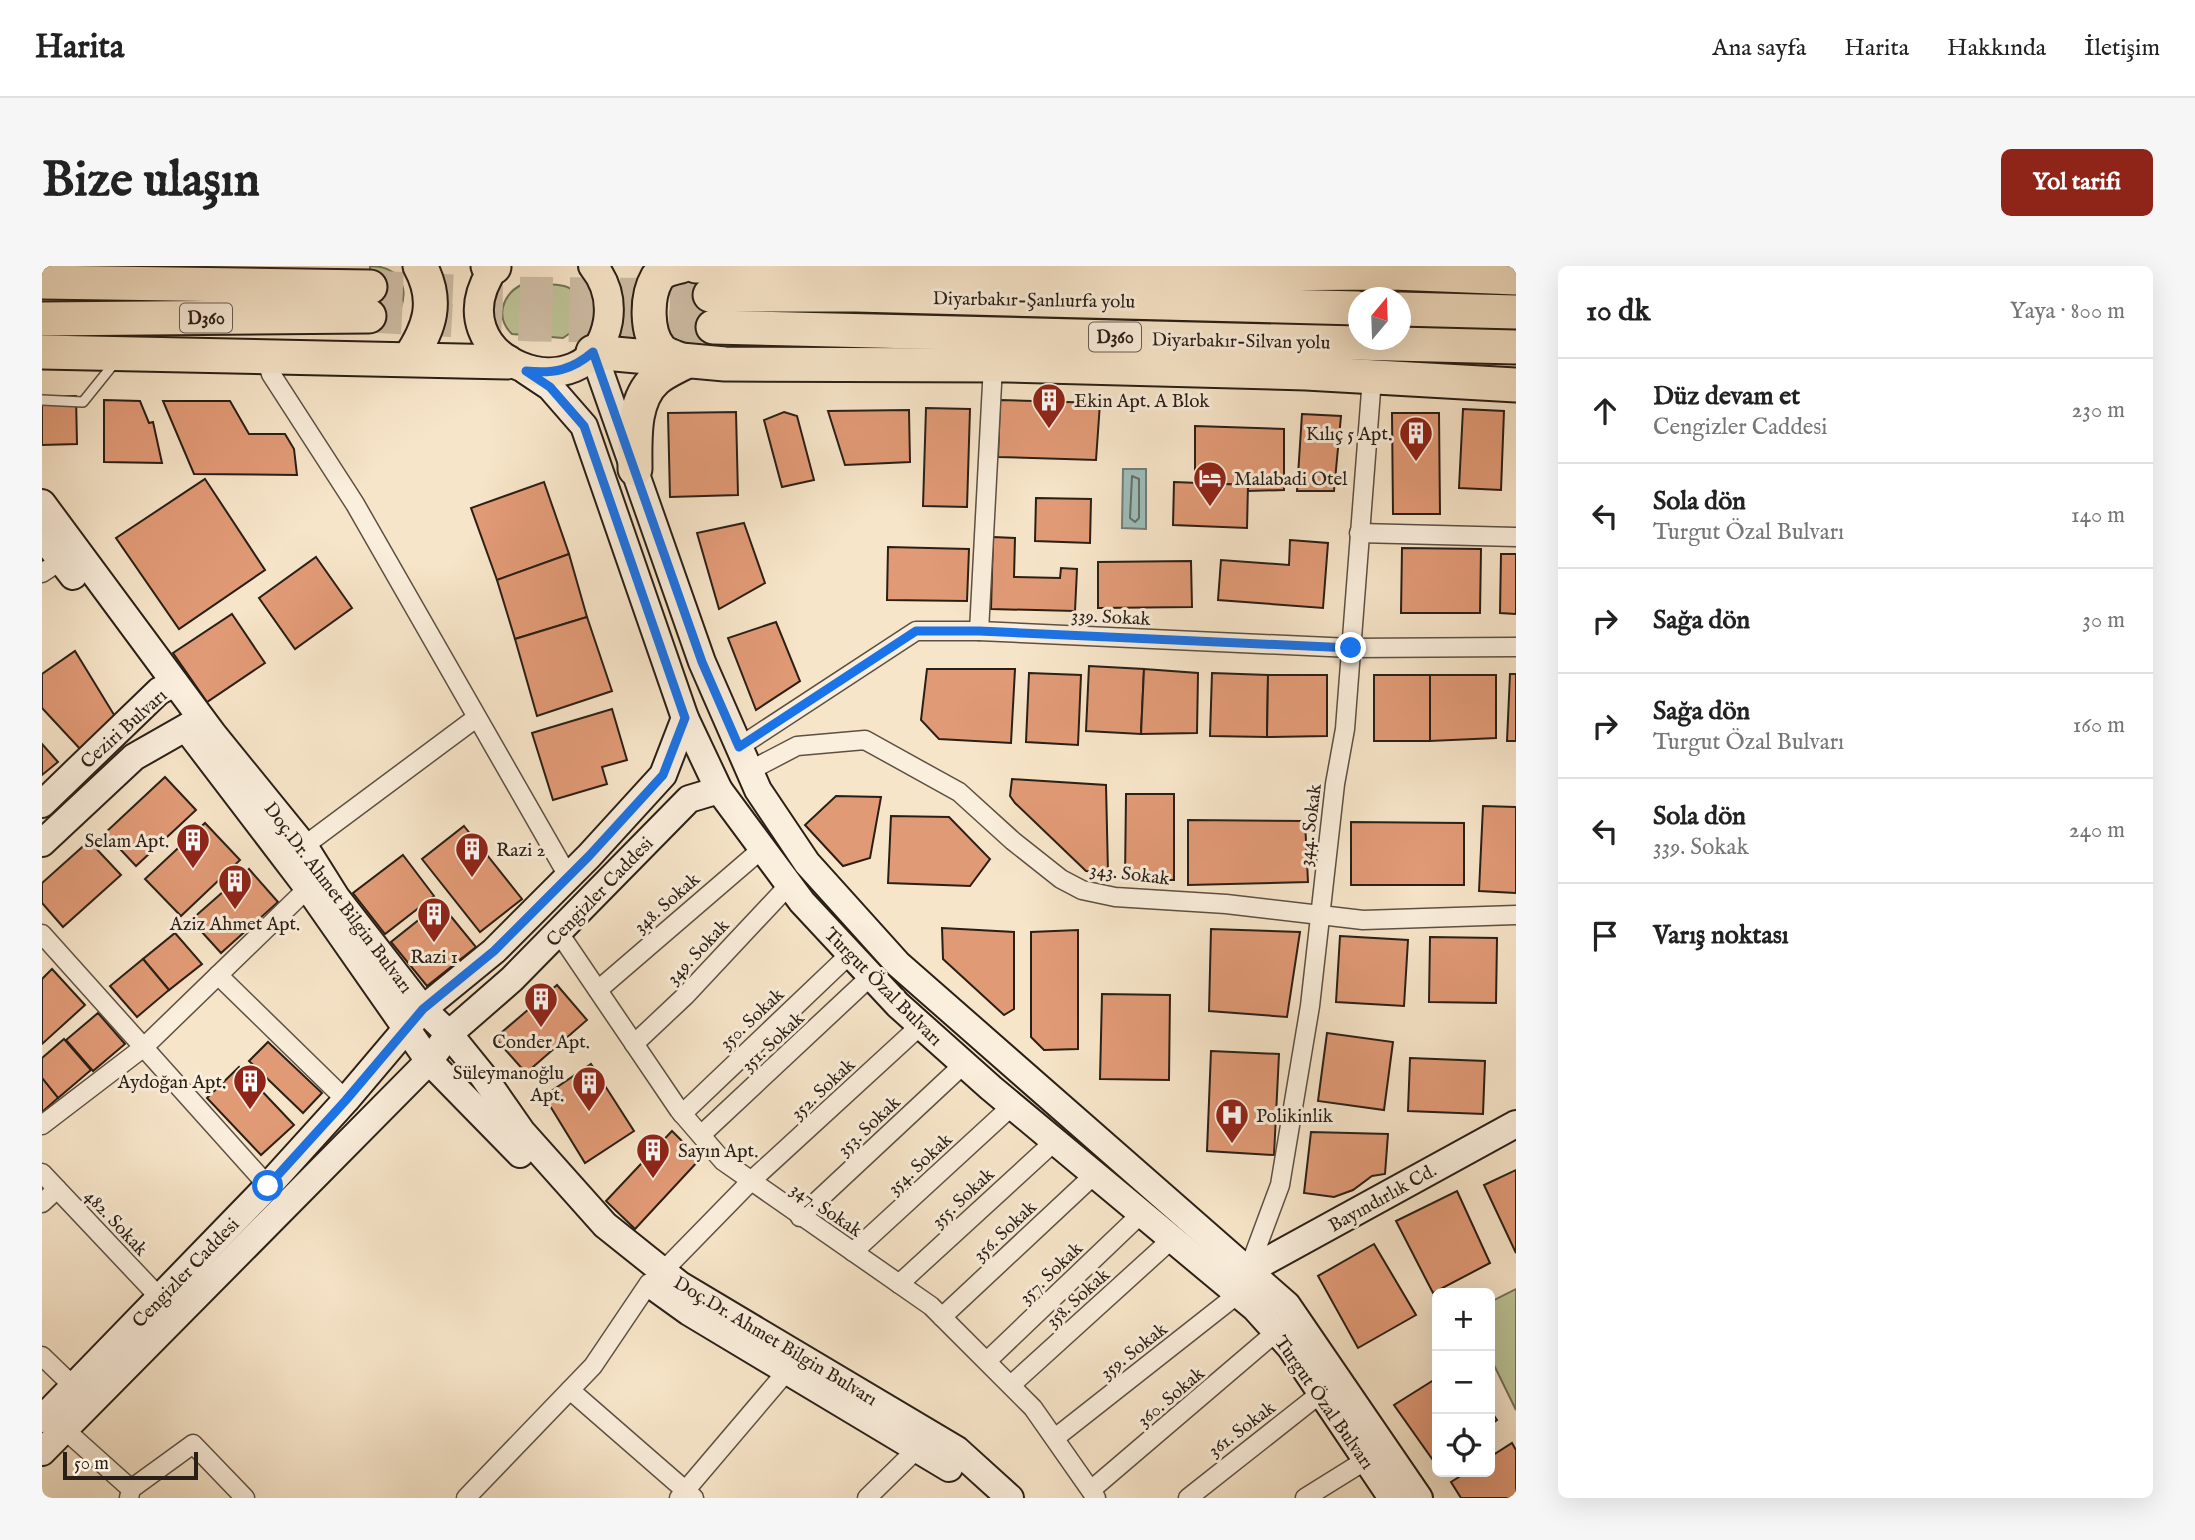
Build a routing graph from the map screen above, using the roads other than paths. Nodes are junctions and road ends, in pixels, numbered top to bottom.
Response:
1 (419, 266) edge
2 (488, 266) edge
3 (494, 266) edge
4 (593, 266) edge
5 (681, 266) edge
6 (860, 267) edge
7 (1260, 273) junction
8 (1516, 278) edge
9 (42, 282) edge
10 (1348, 294) edge
11 (706, 296) edge
12 (1348, 308) edge
13 (1411, 308) edge
14 (1516, 312) edge
15 (42, 319) edge
16 (1348, 340) edge
17 (1411, 343) edge
18 (1411, 346) edge
19 (1516, 346) edge
20 (42, 352) edge
21 (593, 352) junction
22 (122, 353) junction
23 (265, 355) junction
24 (409, 359) junction
25 (685, 362) junction
26 (1516, 362) edge
27 (993, 365) junction
28 (517, 366) junction
29 (1372, 378) junction
30 (1516, 385) edge
31 (42, 400) edge
32 (635, 469) junction
33 (42, 503) edge
34 (1359, 534) junction
35 (42, 536) edge
36 (1516, 537) edge
37 (52, 567) edge
38 (979, 631) junction
39 (1516, 647) edge
40 (1351, 648) junction
41 (167, 687) junction
42 (475, 718) junction
43 (685, 718) junction
44 (193, 722) junction
45 (744, 759) junction
46 (719, 790) junction
47 (42, 804) edge
48 (42, 843) edge
49 (304, 846) junction
50 (763, 848) junction
51 (568, 876) junction
52 (789, 885) junction
53 (308, 888) junction
54 (1319, 914) junction
55 (1516, 915) edge
56 (559, 933) junction
57 (42, 934) edge
58 (850, 954) junction
59 (219, 975) junction
60 (871, 976) junction
61 (598, 990) junction
62 (415, 1017) junction
63 (921, 1025) junction
64 (449, 1034) junction
65 (634, 1044) junction
66 (144, 1047) junction
67 (429, 1061) junction
68 (964, 1063) junction
69 (346, 1100) junction
70 (1013, 1105) junction
71 (682, 1114) junction
72 (1516, 1124) edge
73 (42, 1125) edge
74 (701, 1135) junction
75 (1055, 1141) junction
76 (42, 1173) edge
77 (1095, 1174) junction
78 (751, 1181) junction
79 (268, 1186) junction
80 (57, 1189) junction
81 (42, 1203) edge
82 (1142, 1213) junction
83 (800, 1217) junction
84 (1172, 1239) junction
85 (853, 1252) junction
86 (656, 1277) junction
87 (1243, 1282) junction
88 (899, 1284) junction
89 (161, 1299) junction
90 (942, 1317) junction
91 (1276, 1332) junction
92 (42, 1356) edge
93 (987, 1361) junction
94 (787, 1371) junction
95 (1011, 1385) junction
96 (73, 1386) junction
97 (570, 1390) junction
98 (1321, 1394) junction
99 (53, 1424) edge
100 (1055, 1438) junction
101 (918, 1448) junction
102 (42, 1452) edge
103 (1366, 1460) junction
104 (130, 1493) edge
105 (1093, 1494) edge
106 (686, 1496) edge
107 (245, 1498) edge
108 (466, 1498) edge
109 (867, 1498) edge
110 (986, 1498) edge
111 (1010, 1498) edge
112 (1188, 1498) edge
113 (1305, 1498) edge
114 (1392, 1498) edge
115 (1419, 1498) edge

1 - 24 highway
2 - 3 highway
3 - 28 main road
4 - 21 main road
5 - 25 highway
6 - 7 highway
6 - 11 highway
7 - 8 highway
7 - 10 main road
9 - 15 highway, D360
11 - 12 highway, Diyarbakır-Şanlıurfa yolu / D360
11 - 16 highway, Diyarbakır-Silvan yolu / D360
13 - 14 highway
17 - 19 highway, Diyarbakır-Silvan yolu / D360
18 - 26 highway
20 - 22 highway
21 - 25 highway
21 - 28 main road
21 - 32 main road, Turgut Özal Bulvarı
22 - 23 highway
22 - 31 lane
23 - 24 highway
23 - 42 street
24 - 28 highway
25 - 27 highway
25 - 32 highway
27 - 29 highway
27 - 38 street
28 - 43 main road, Turgut Özal Bulvarı
29 - 30 highway
29 - 34 street, 344. Sokak
32 - 45 main road, Turgut Özal Bulvarı
33 - 41 main road, Doç.Dr. Ahmet Bilgin Bulvarı
34 - 36 street
34 - 40 street, 344. Sokak
35 - 37 main road, Doç.Dr. Ahmet Bilgin Bulvarı
37 - 41 main road, Doç.Dr. Ahmet Bilgin Bulvarı
38 - 40 street, 339. Sokak
38 - 45 street, 339. Sokak
39 - 40 street, 339. Sokak
40 - 54 street, 344. Sokak
41 - 44 main road, Doç.Dr. Ahmet Bilgin Bulvarı
41 - 47 main road, Ceziri Bulvarı
42 - 49 street
42 - 51 street
43 - 46 main road, Turgut Özal Bulvarı
43 - 51 main road, Cengizler Caddesi
44 - 48 main road, Ceziri Bulvarı
44 - 49 main road, Doç.Dr. Ahmet Bilgin Bulvarı
44 - 53 main road, Doç.Dr. Ahmet Bilgin Bulvarı
45 - 54 street, 343. Sokak
45 - 87 main road, Turgut Özal Bulvarı
46 - 50 main road, Turgut Özal Bulvarı
46 - 56 main road, Cengizler Caddesi
49 - 62 main road, Doç.Dr. Ahmet Bilgin Bulvarı
50 - 52 main road, Turgut Özal Bulvarı
50 - 61 street, 348. Sokak
51 - 62 main road, Cengizler Caddesi
52 - 58 main road, Turgut Özal Bulvarı
52 - 65 street, 349. Sokak
53 - 59 street
53 - 62 main road, Doç.Dr. Ahmet Bilgin Bulvarı
54 - 55 street, 343. Sokak
54 - 87 street, 344. Sokak
56 - 61 street, 347. Sokak
56 - 64 main road, Cengizler Caddesi
57 - 66 street
58 - 60 main road, Turgut Özal Bulvarı
58 - 71 street, 350. Sokak
59 - 66 street
59 - 69 street
60 - 63 main road, Turgut Özal Bulvarı
60 - 74 street, 351. Sokak
61 - 65 street, 347. Sokak
62 - 64 main road, Doç.Dr. Ahmet Bilgin Bulvarı
62 - 67 main road, Doç.Dr. Ahmet Bilgin Bulvarı
62 - 69 main road, Cengizler Caddesi
63 - 68 main road, Turgut Özal Bulvarı
63 - 78 street, 352. Sokak
64 - 67 main road, Cengizler Caddesi
64 - 86 main road, Doç.Dr. Ahmet Bilgin Bulvarı
65 - 71 street, 347. Sokak
66 - 73 street
66 - 79 street
67 - 86 main road, Doç.Dr. Ahmet Bilgin Bulvarı
67 - 99 main road, Cengizler Caddesi
68 - 70 main road, Turgut Özal Bulvarı
68 - 83 street, 353. Sokak
69 - 79 main road, Cengizler Caddesi
70 - 75 main road, Turgut Özal Bulvarı
70 - 85 street, 354. Sokak
71 - 74 street, 347. Sokak
72 - 87 main road, Bayındırlık Cd.
74 - 78 street, 347. Sokak
75 - 77 main road, Turgut Özal Bulvarı
75 - 88 street, 355. Sokak
76 - 80 street, 482. Sokak
77 - 82 main road, Turgut Özal Bulvarı
77 - 90 street, 356. Sokak
78 - 83 street, 347. Sokak
78 - 86 street, 352. Sokak
79 - 89 main road, Cengizler Caddesi
80 - 81 street
80 - 89 street, 482. Sokak
82 - 84 main road, Turgut Özal Bulvarı
82 - 93 street, 357. Sokak
83 - 85 street, 347. Sokak
84 - 87 main road, Turgut Özal Bulvarı
84 - 95 street, 358. Sokak
85 - 88 street, 347. Sokak
86 - 94 main road, Doç.Dr. Ahmet Bilgin Bulvarı
86 - 97 street, 352. Sokak
86 - 111 main road, Doç.Dr. Ahmet Bilgin Bulvarı
87 - 91 main road, Turgut Özal Bulvarı
87 - 100 street, 359. Sokak
87 - 115 main road, Turgut Özal Bulvarı
88 - 90 street, 347. Sokak
89 - 96 main road, Cengizler Caddesi
90 - 93 street, 347. Sokak
91 - 98 main road, Turgut Özal Bulvarı
91 - 105 street, 360. Sokak
92 - 96 street
93 - 95 street, 347. Sokak
94 - 101 main road, Doç.Dr. Ahmet Bilgin Bulvarı
94 - 106 street
95 - 100 street, 347. Sokak
96 - 99 main road, Cengizler Caddesi
97 - 106 street
97 - 108 street, 352. Sokak
98 - 103 main road, Turgut Özal Bulvarı
98 - 112 street, 361. Sokak
99 - 102 main road, Cengizler Caddesi
99 - 104 street
100 - 105 street, 347. Sokak
101 - 109 street
101 - 110 main road, Doç.Dr. Ahmet Bilgin Bulvarı
103 - 113 street
103 - 114 main road, Turgut Özal Bulvarı
104 - 107 street

